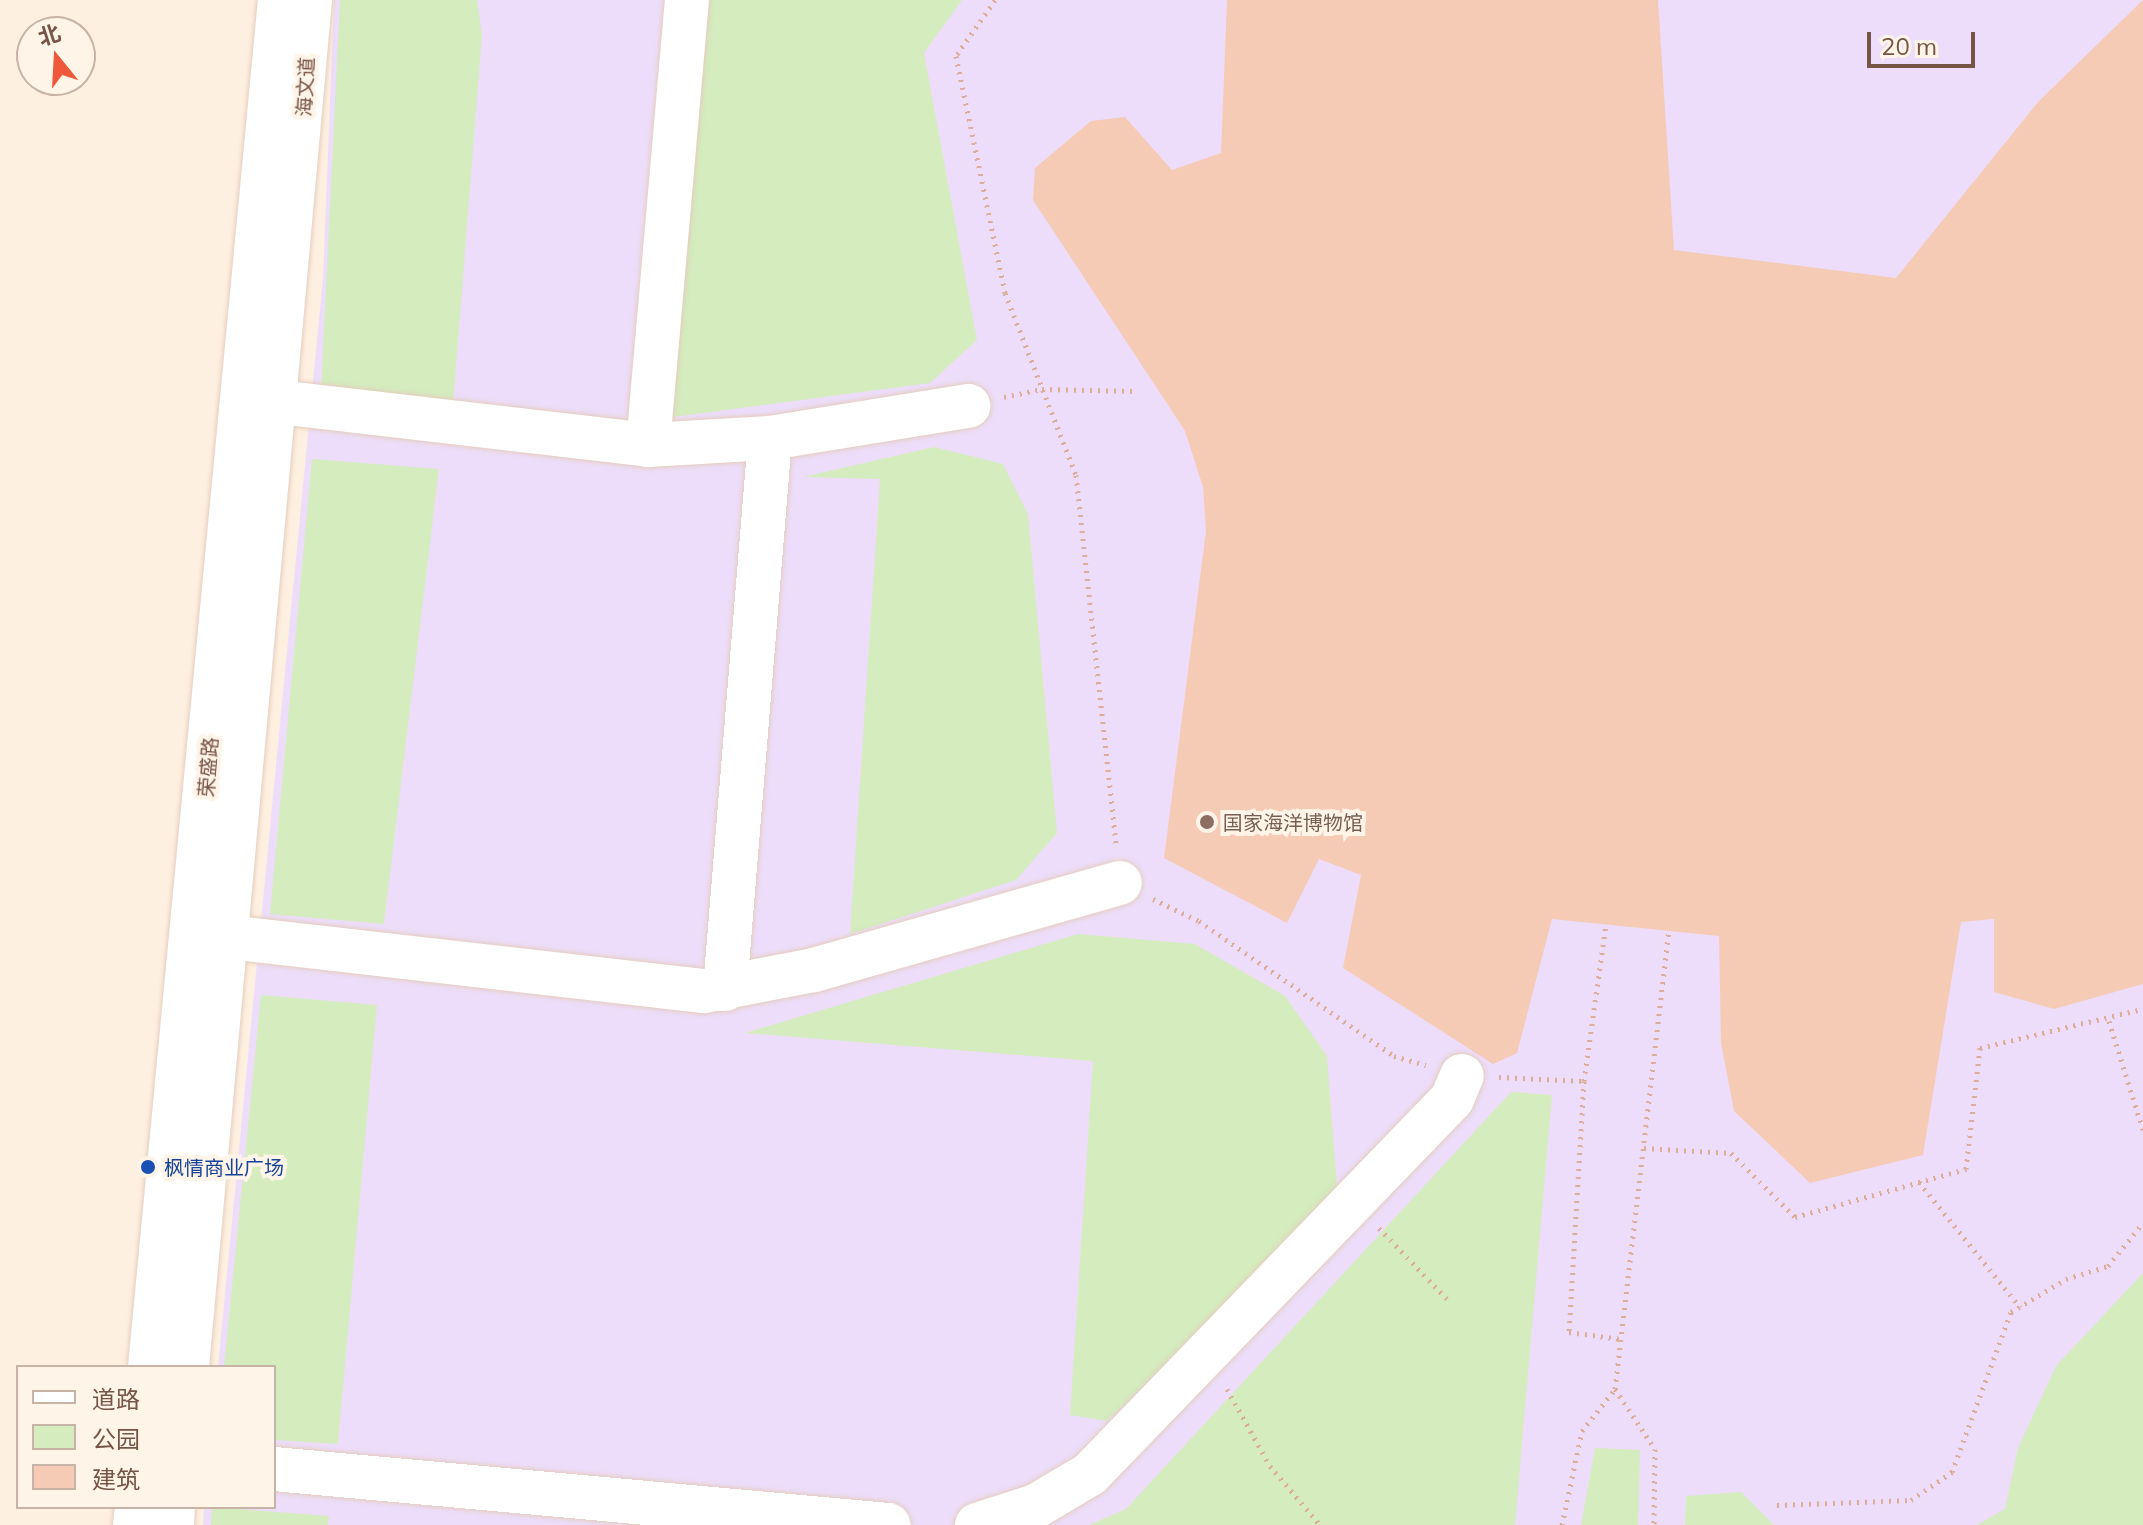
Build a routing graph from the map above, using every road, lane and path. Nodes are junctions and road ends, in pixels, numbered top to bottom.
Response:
1 (280, 0) edge
2 (310, 0) edge
3 (687, 0) edge
4 (995, 0) edge
5 (283, 171) junction
6 (1042, 389) junction
7 (1136, 391) dead end
8 (278, 402) junction
9 (968, 406) joint
10 (770, 438) junction
11 (648, 445) junction
12 (1120, 883) junction
13 (1606, 925) dead end
14 (1669, 931) dead end
15 (228, 937) junction
16 (725, 989) junction
17 (2143, 1009) edge
18 (2109, 1021) junction
19 (1462, 1076) junction
20 (1584, 1081) junction
21 (2143, 1130) edge
22 (1644, 1148) junction
23 (1919, 1182) junction
24 (1354, 1201) junction
25 (2143, 1223) edge
26 (1447, 1299) dead end
27 (2020, 1307) junction
28 (1621, 1339) junction
29 (1207, 1353) junction
30 (150, 1365) edge
31 (187, 1365) edge
32 (1615, 1389) junction
33 (276, 1469) edge
34 (1777, 1505) dead end
35 (888, 1525) edge
36 (977, 1525) edge
37 (1320, 1525) edge
38 (1562, 1525) edge
39 (1654, 1525) edge

1 - 5 street, 海文道
2 - 5 street, 海文道
3 - 11 street
4 - 6 path
5 - 8 street, 荣盛路
5 - 30 street, 荣盛路
6 - 7 path
6 - 9 path
6 - 12 path
8 - 11 street
8 - 15 street, 荣盛路
9 - 10 street
10 - 11 street
10 - 16 street
12 - 16 street
12 - 19 path
13 - 20 path
14 - 22 path
15 - 16 street
15 - 31 street, 荣盛路
17 - 18 path
18 - 21 path
18 - 23 path
19 - 20 path
19 - 24 street
20 - 28 path
22 - 23 path
22 - 28 path
23 - 27 path
24 - 26 path
24 - 29 street
25 - 27 path
27 - 34 path
28 - 32 path
29 - 36 street
29 - 37 path
32 - 38 path
32 - 39 path
33 - 35 street

